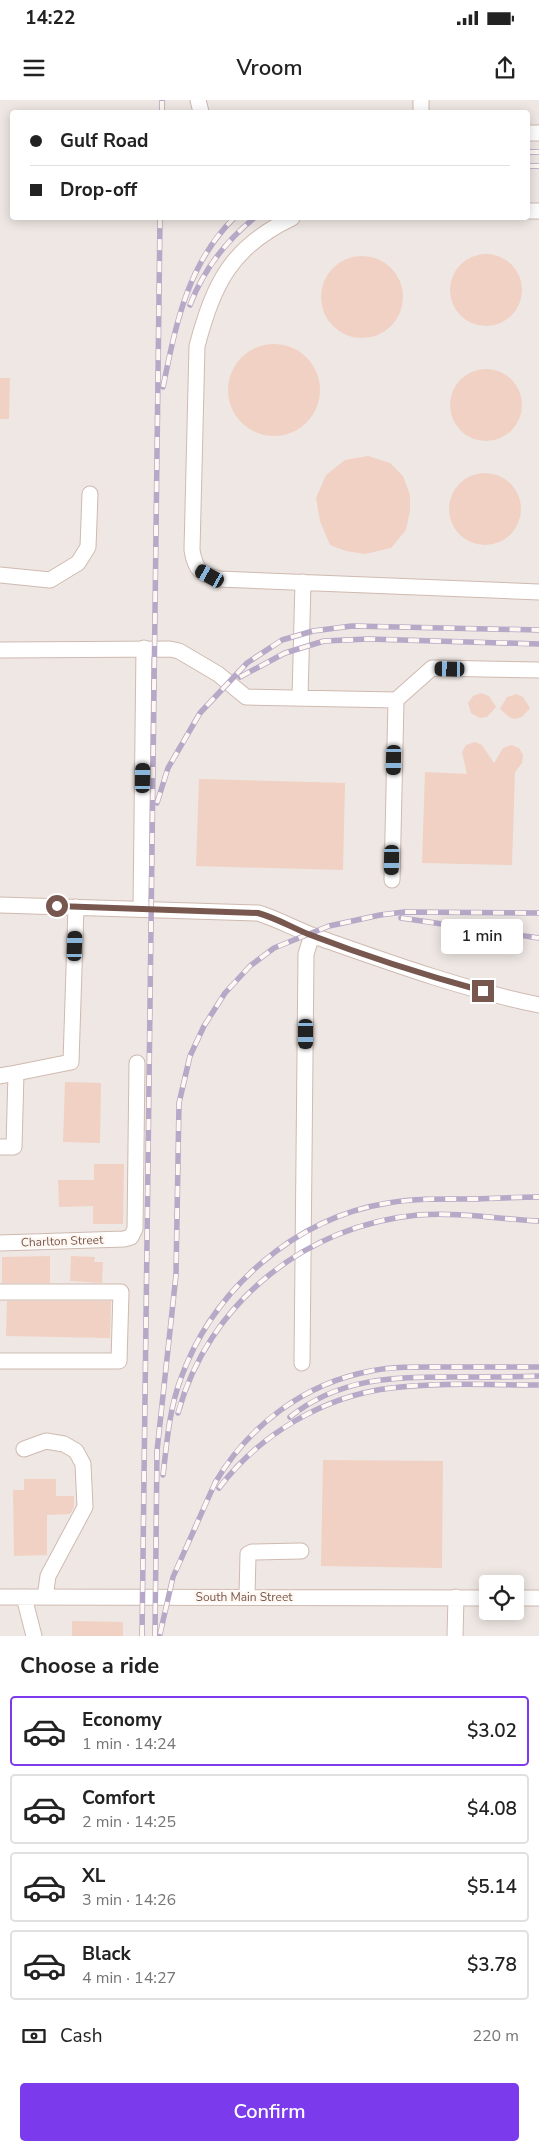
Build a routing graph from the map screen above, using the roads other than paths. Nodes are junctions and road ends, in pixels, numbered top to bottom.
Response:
1 (288, 220) edge
2 (90, 494) dead end
3 (0, 575) edge
4 (303, 582) junction
5 (539, 592) edge
6 (144, 648) junction
7 (0, 650) edge
8 (539, 670) edge
9 (300, 698) junction
10 (396, 700) junction
11 (392, 880) dead end
12 (0, 905) edge
13 (76, 907) junction
14 (141, 908) junction
15 (312, 935) junction
16 (539, 1005) edge
17 (137, 1063) dead end
18 (16, 1073) junction
19 (0, 1076) edge
20 (0, 1147) edge
21 (0, 1243) edge
22 (0, 1292) edge
23 (0, 1361) edge
24 (302, 1363) dead end
25 (24, 1449) dead end
26 (301, 1551) dead end
27 (0, 1597) edge
28 (24, 1597) junction
29 (46, 1597) junction
30 (247, 1597) junction
31 (456, 1597) junction
32 (479, 1598) edge
33 (524, 1598) edge
34 (539, 1598) edge
35 (34, 1636) edge
36 (455, 1636) edge

1 - 4 street
2 - 3 street
4 - 5 street
4 - 9 street
6 - 7 street
6 - 9 street
6 - 14 street
8 - 10 street
9 - 10 street
10 - 11 street
12 - 13 street
13 - 14 street
13 - 18 street
14 - 15 street
15 - 16 street
15 - 24 street
17 - 21 street, Charlton Street
18 - 19 street
18 - 20 street
22 - 23 street
25 - 29 street
26 - 30 street
27 - 28 street, South Main Street
28 - 29 street, South Main Street
28 - 35 street
29 - 30 street, South Main Street
30 - 31 street, South Main Street
31 - 32 street, South Main Street
31 - 36 street
33 - 34 street

